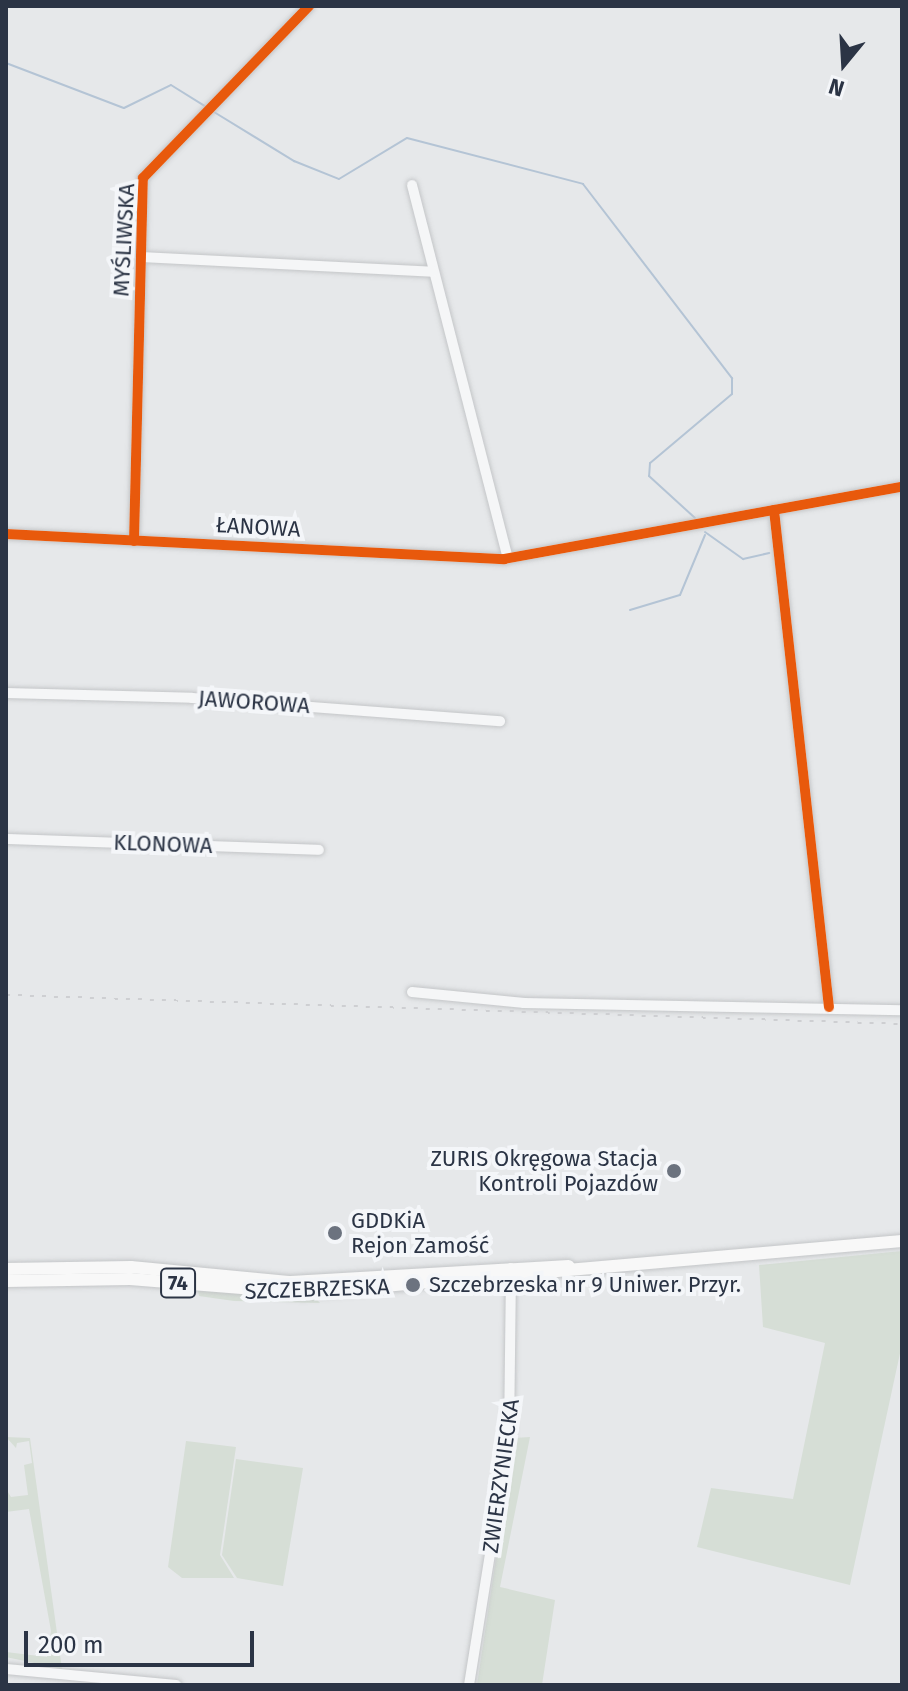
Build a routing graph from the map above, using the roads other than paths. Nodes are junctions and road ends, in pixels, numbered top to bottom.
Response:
1 (309, 6) edge
2 (412, 185) dead end
3 (141, 257) junction
4 (433, 272) junction
5 (902, 487) edge
6 (774, 510) junction
7 (6, 534) edge
8 (134, 541) junction
9 (508, 558) junction
10 (6, 693) edge
11 (500, 721) dead end
12 (6, 839) edge
13 (319, 850) dead end
14 (412, 992) dead end
15 (829, 1007) junction
16 (902, 1010) edge
17 (902, 1241) edge
18 (6, 1269) edge
19 (512, 1272) junction
20 (6, 1281) edge
21 (6, 1669) edge
22 (41, 1679) edge
23 (176, 1685) edge
24 (469, 1685) edge

1 - 3 street, MYŚLIWSKA
2 - 4 street
3 - 4 street
3 - 8 street, MYŚLIWSKA
4 - 9 street
5 - 6 street, ŁANOWA
6 - 9 street, ŁANOWA
6 - 15 street
7 - 8 street, ŁANOWA
8 - 9 street, ŁANOWA
10 - 11 street, JAWOROWA
12 - 13 street, KLONOWA
14 - 15 street
15 - 16 street
17 - 19 main road, SZCZEBRZESKA / 74
18 - 19 main road, SZCZEBRZESKA / 74
19 - 20 main road, SZCZEBRZESKA / 74
19 - 24 street, ZWIERZYNIECKA
21 - 22 street
22 - 23 street

